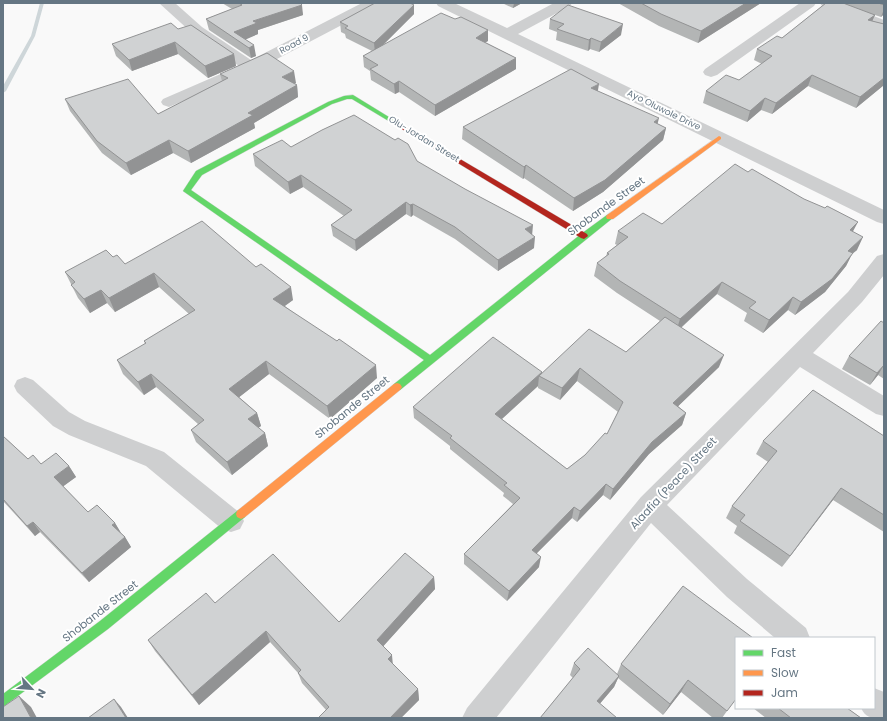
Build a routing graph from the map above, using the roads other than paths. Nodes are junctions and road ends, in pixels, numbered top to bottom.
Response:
1 (166, 3) edge
2 (373, 3) edge
3 (443, 3) edge
4 (565, 3) edge
5 (809, 3) edge
6 (827, 3) edge
7 (884, 24) edge
8 (507, 34) junction
9 (250, 67) junction
10 (711, 72) dead end
11 (169, 102) dead end
12 (719, 138) junction
13 (884, 218) edge
14 (584, 236) junction
15 (884, 260) edge
16 (798, 355) junction
17 (430, 360) junction
18 (25, 386) dead end
19 (884, 408) edge
20 (650, 505) junction
21 (231, 521) junction
22 (795, 637) edge
23 (3, 701) edge
24 (875, 703) edge
25 (884, 711) edge
26 (477, 718) edge

1 - 9 street
2 - 9 street, Road 9
3 - 8 street, Ayo Oluwole Drive
4 - 8 street
5 - 10 street
6 - 7 street
8 - 12 street, Ayo Oluwole Drive
9 - 11 street, Road 9
12 - 13 street, Ayo Oluwole Drive
12 - 14 street, Shobande Street
14 - 17 street, Shobande Street
14 - 17 street, Olu-Jordan Street
15 - 16 street, Alaafia (Peace) Street
16 - 19 street
16 - 20 street, Alaafia (Peace) Street
17 - 21 street, Shobande Street
18 - 21 street
20 - 22 street
20 - 26 street, Alaafia (Peace) Street
21 - 23 street, Shobande Street
24 - 25 street

